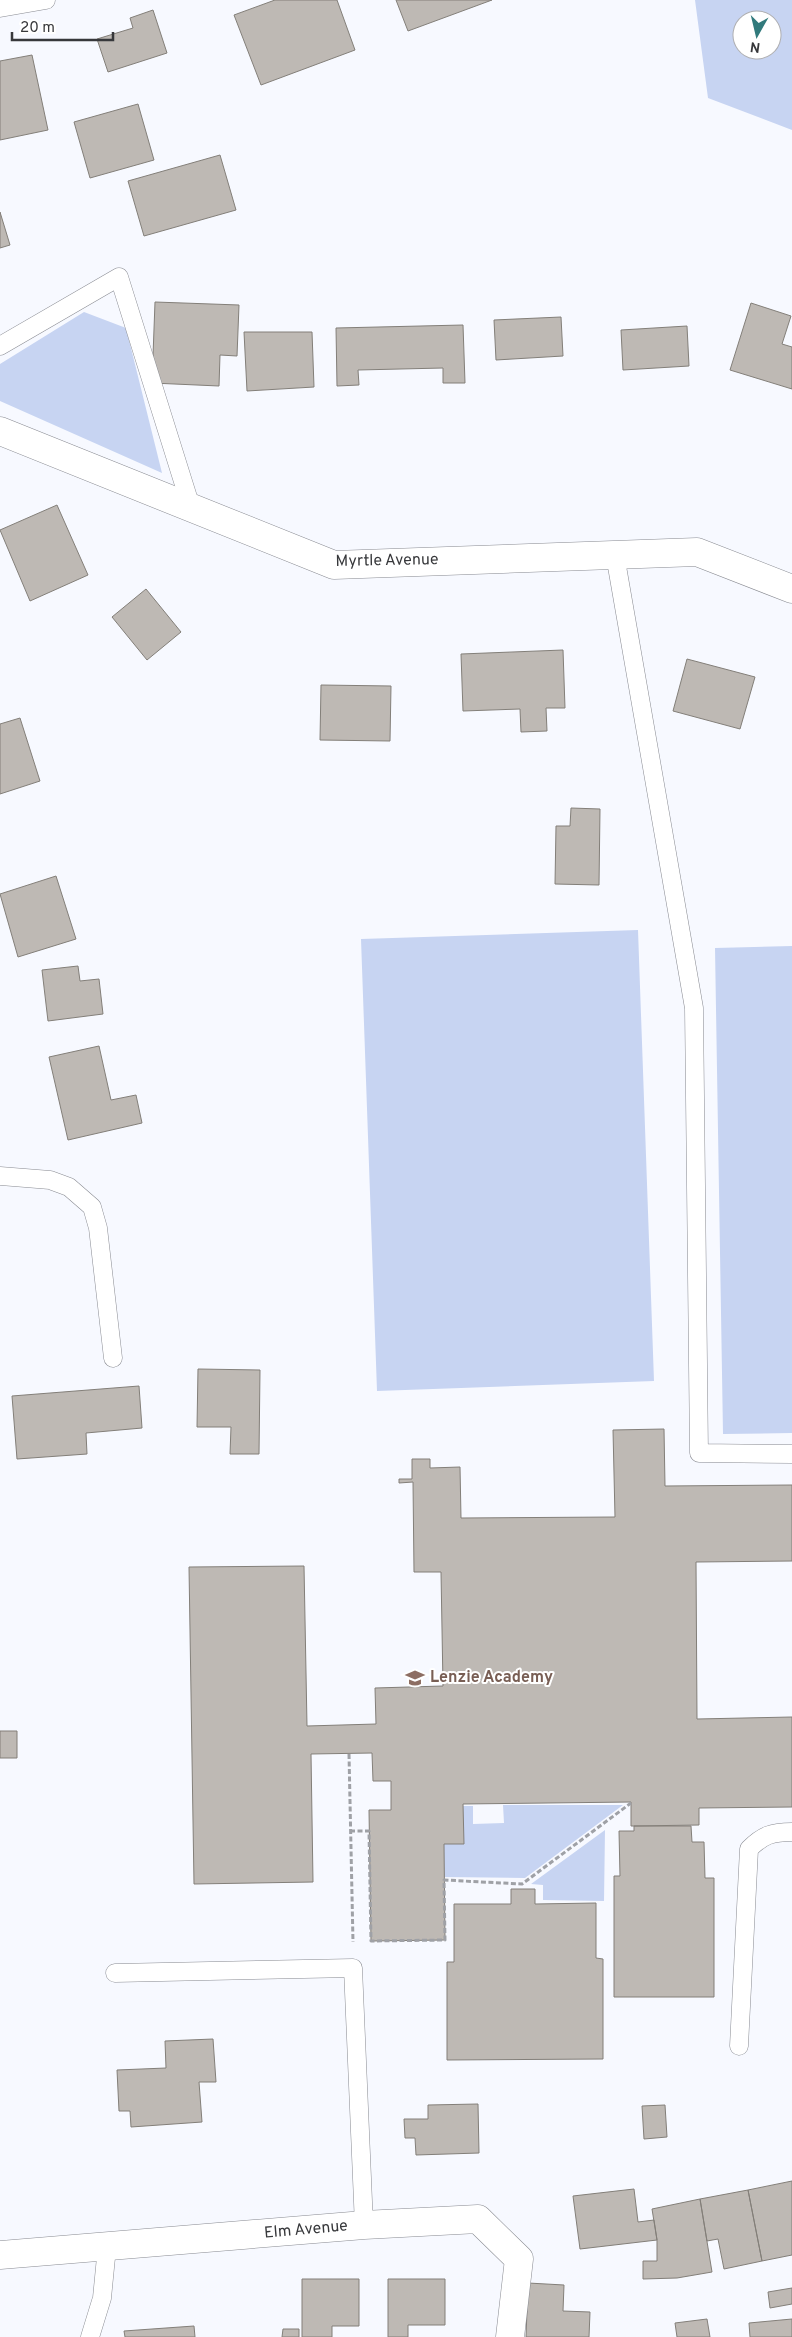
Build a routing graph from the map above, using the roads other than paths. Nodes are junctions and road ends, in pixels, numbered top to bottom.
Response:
1 (46, 0) edge
2 (0, 8) edge
3 (0, 346) edge
4 (0, 431) edge
5 (192, 507) junction
6 (615, 555) junction
7 (792, 589) edge
8 (0, 1176) edge
9 (113, 1358) dead end
10 (792, 1454) edge
11 (792, 1832) edge
12 (115, 1973) dead end
13 (739, 2046) dead end
14 (364, 2225) junction
15 (107, 2247) junction
16 (0, 2255) edge
17 (90, 2337) edge
18 (510, 2337) edge

1 - 2 lane
3 - 5 lane
4 - 5 street, Myrtle Avenue
5 - 6 street, Myrtle Avenue
6 - 7 street, Myrtle Avenue
6 - 10 lane
8 - 9 lane
11 - 13 lane
12 - 14 lane
14 - 15 street, Elm Avenue
14 - 18 street, Elm Avenue
15 - 16 street, Elm Avenue
15 - 17 lane

